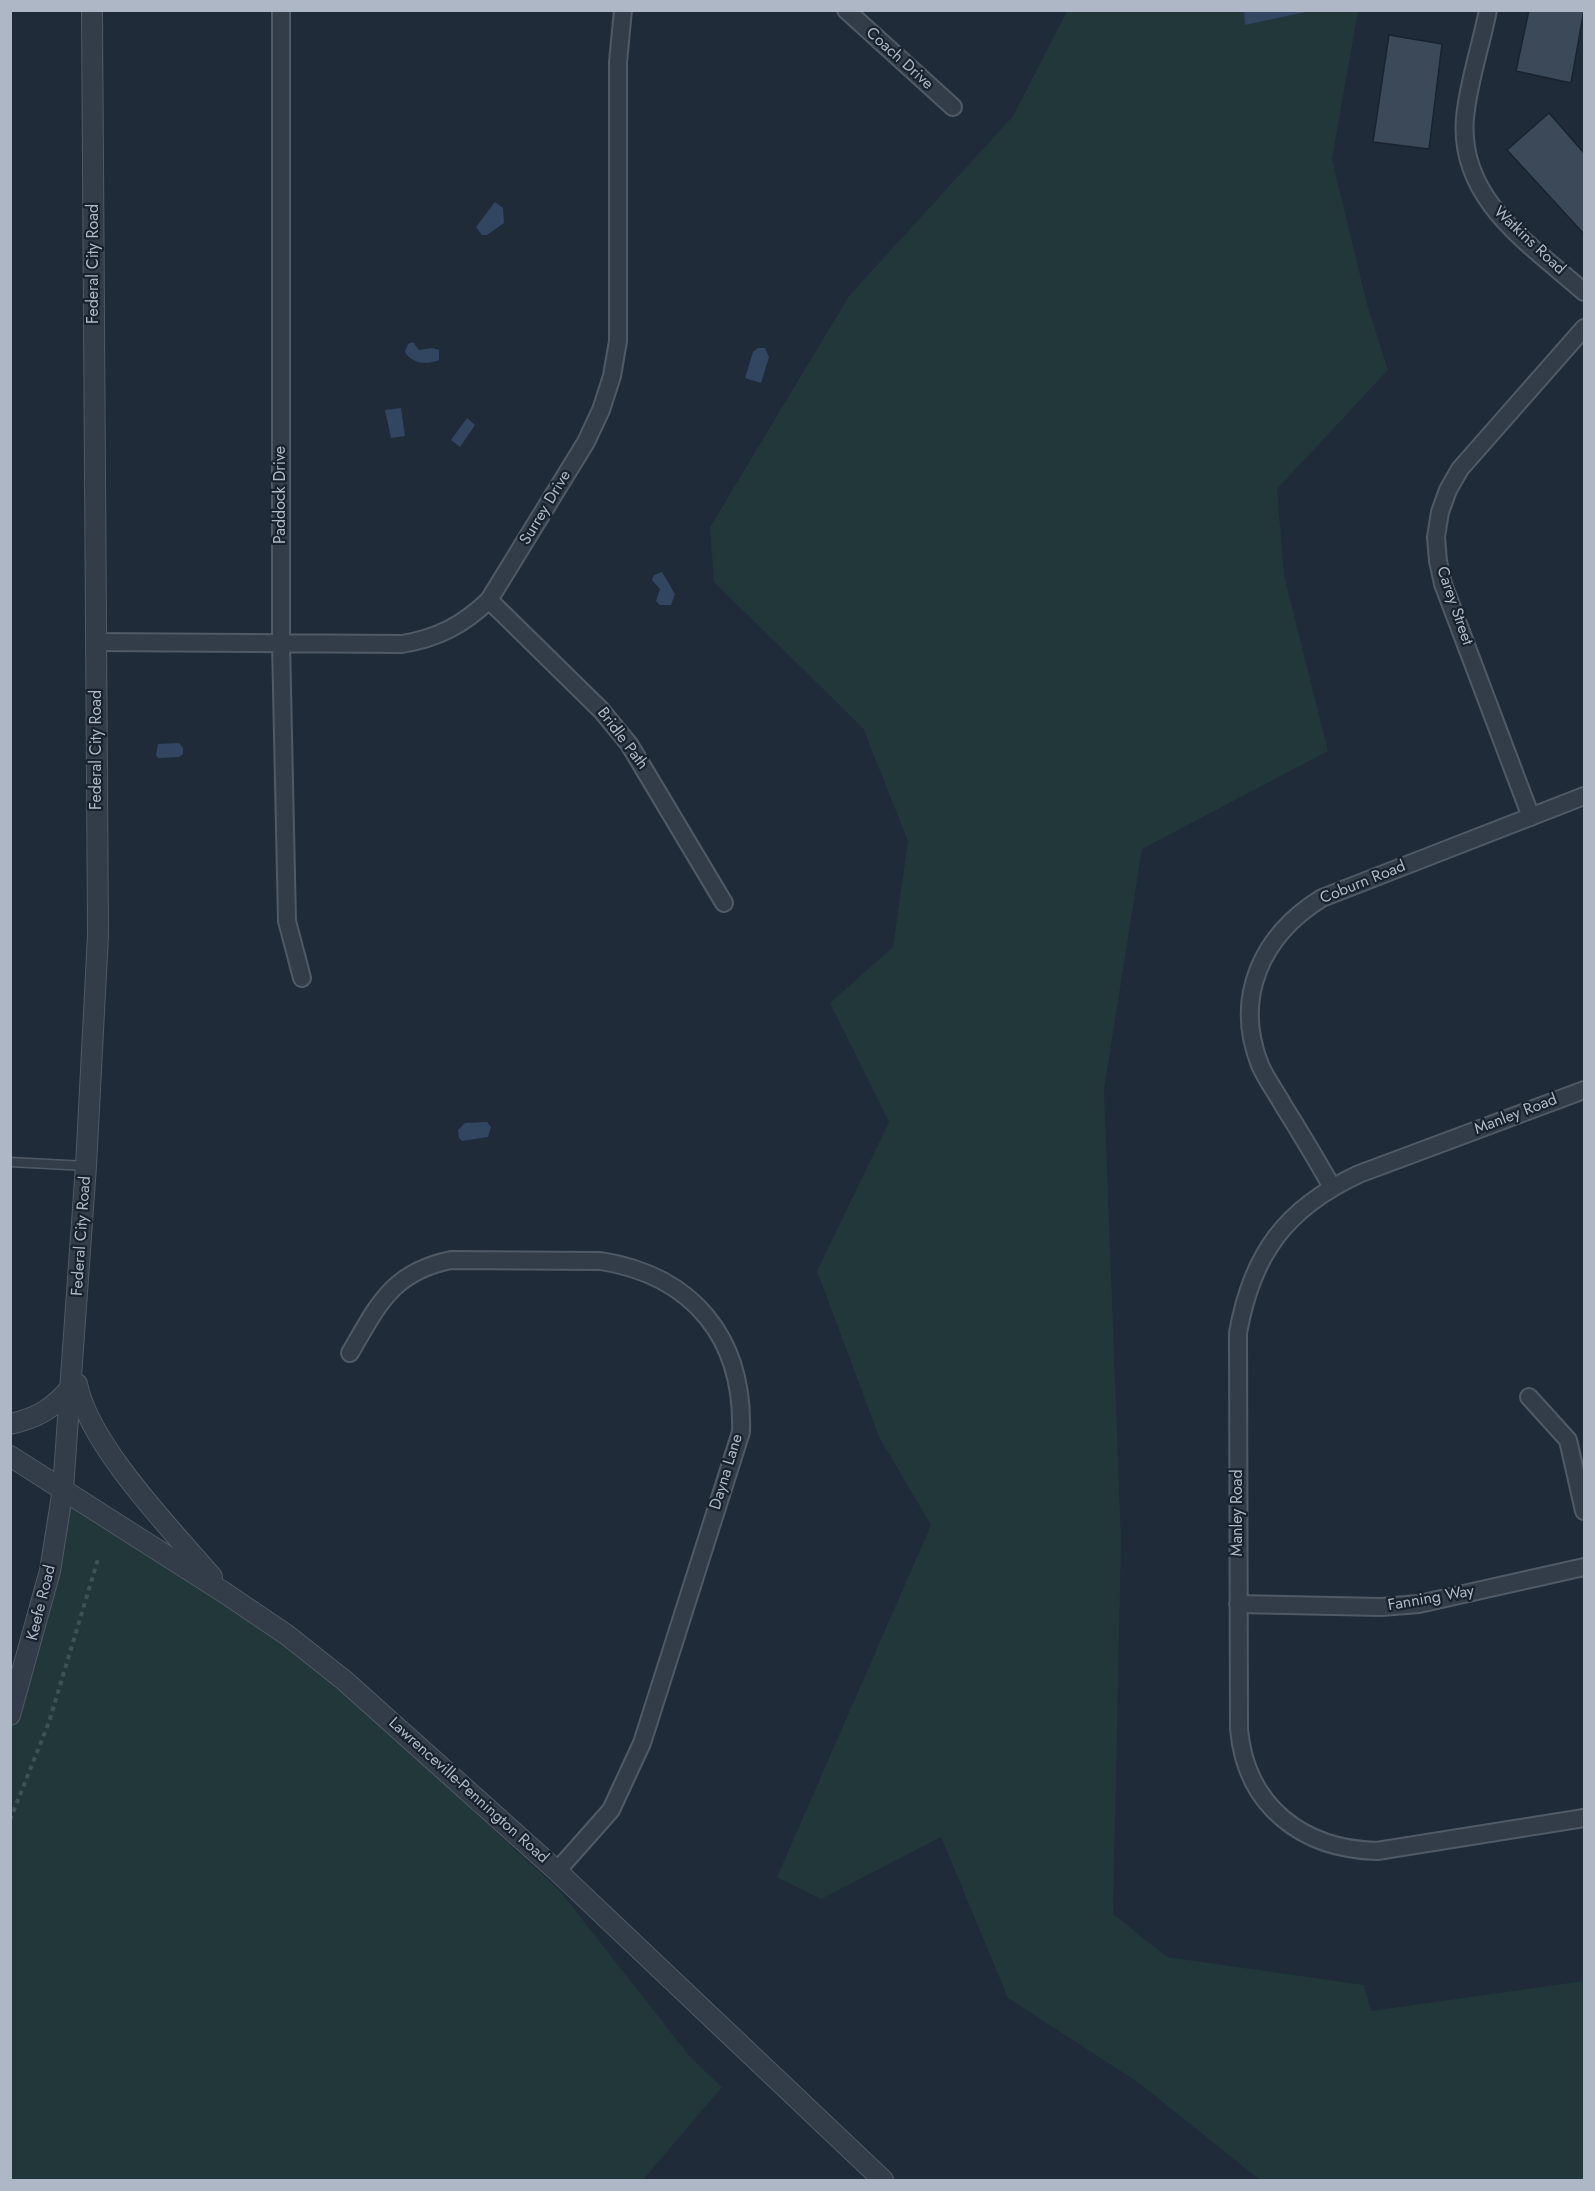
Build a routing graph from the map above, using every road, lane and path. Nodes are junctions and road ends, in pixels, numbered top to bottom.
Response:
1 (92, 10) edge
2 (281, 10) edge
3 (623, 10) edge
4 (846, 10) edge
5 (1488, 10) edge
6 (953, 107) dead end
7 (1584, 292) edge
8 (1584, 328) edge
9 (489, 600) junction
10 (96, 642) junction
11 (281, 644) junction
12 (1584, 796) edge
13 (1531, 817) junction
14 (724, 903) dead end
15 (302, 978) dead end
16 (1584, 1090) edge
17 (10, 1162) edge
18 (86, 1166) junction
19 (1332, 1187) junction
20 (350, 1353) dead end
21 (73, 1363) junction
22 (72, 1386) junction
23 (1529, 1397) dead end
24 (10, 1424) edge
25 (10, 1456) edge
26 (63, 1489) junction
27 (1584, 1511) edge
28 (98, 1559) dead end
29 (1584, 1567) edge
30 (225, 1593) junction
31 (1239, 1604) junction
32 (12, 1706) edge
33 (1584, 1818) edge
34 (10, 1821) edge
35 (557, 1871) junction
36 (883, 2181) edge

1 - 10 street, Federal City Road
2 - 11 street, Paddock Drive
3 - 9 street, Surrey Drive
4 - 6 street, Coach Drive
5 - 7 street, Watkins Road
8 - 13 street, Carey Street
9 - 11 street, Surrey Drive
9 - 14 street, Bridle Path
10 - 11 street, Surrey Drive
10 - 18 street, Federal City Road
11 - 15 street, Paddock Drive
12 - 13 street, Coburn Road
13 - 19 street, Coburn Road
16 - 19 street, Manley Road
17 - 18 lane
18 - 21 street, Federal City Road
19 - 31 street, Manley Road
20 - 35 street, Dayna Lane
21 - 22 street, Federal City Road
21 - 30 street
22 - 24 street
22 - 26 street, Federal City Road
23 - 27 street
25 - 26 street, Lawrenceville-Pennington Road
26 - 30 street, Lawrenceville-Pennington Road
26 - 32 street, Keefe Road
28 - 34 path
29 - 31 street, Fanning Way
30 - 35 street, Lawrenceville-Pennington Road
31 - 33 street, Manley Road
35 - 36 street, Lawrenceville-Pennington Road

